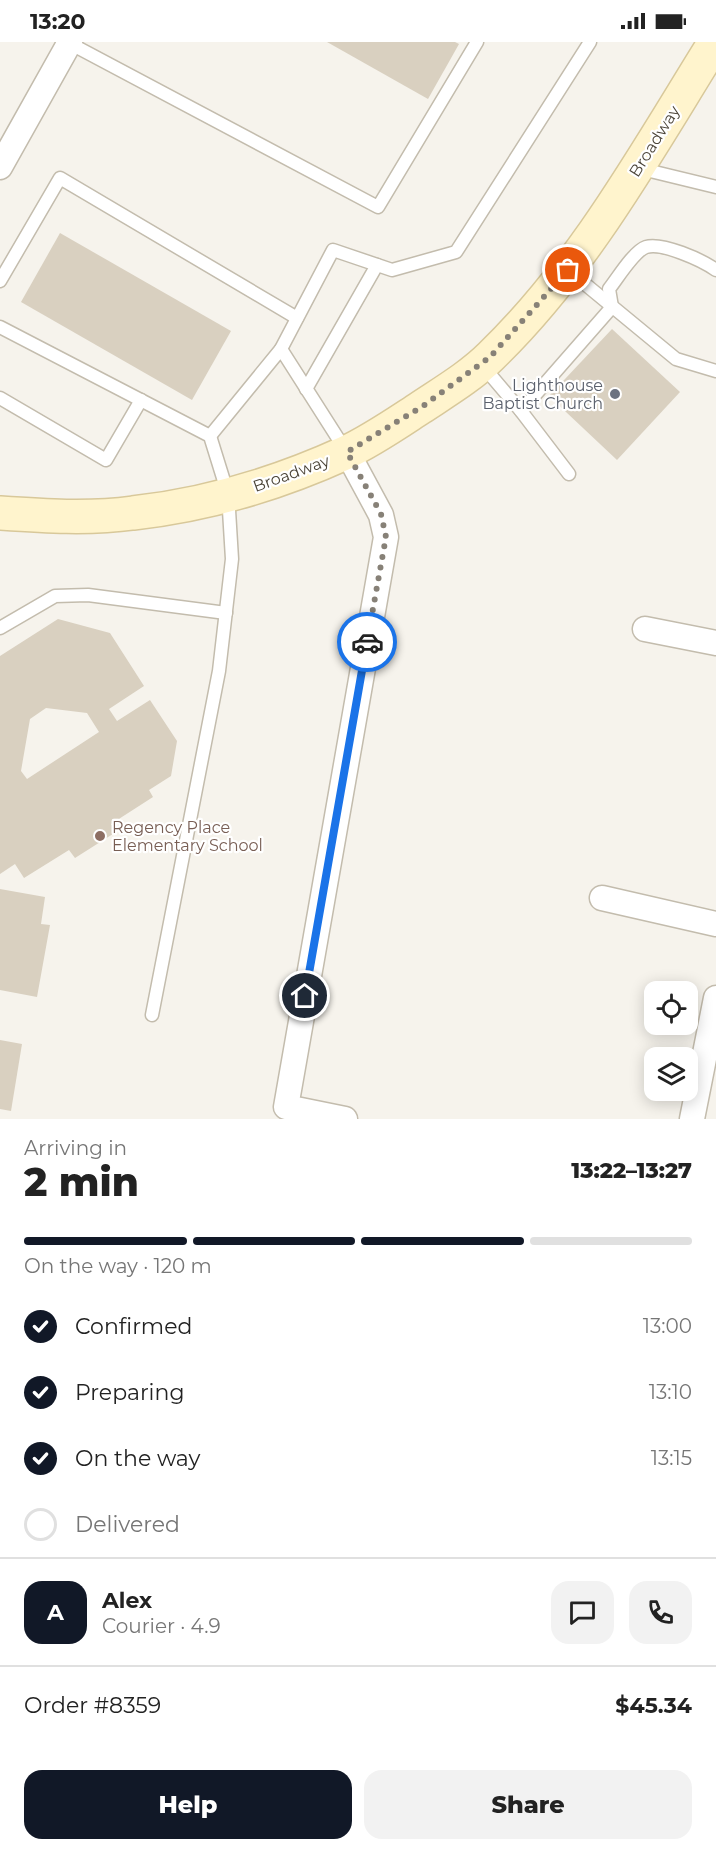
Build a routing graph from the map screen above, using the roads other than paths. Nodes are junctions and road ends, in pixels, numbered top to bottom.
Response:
1 (477, 42) edge
2 (590, 42) edge
3 (70, 43) edge
4 (714, 46) edge
5 (0, 167) edge
6 (637, 168) junction
7 (716, 187) edge
8 (378, 265) junction
9 (568, 270) junction
10 (716, 270) edge
11 (0, 281) edge
12 (612, 307) junction
13 (297, 318) junction
14 (0, 327) edge
15 (281, 349) junction
16 (481, 364) junction
17 (716, 371) edge
18 (306, 388) junction
19 (0, 398) edge
20 (141, 400) junction
21 (521, 411) junction
22 (210, 436) junction
23 (347, 452) junction
24 (569, 474) dead end
25 (228, 494) junction
26 (0, 514) edge
27 (226, 613) junction
28 (0, 628) edge
29 (645, 629) dead end
30 (716, 643) edge
31 (602, 898) dead end
32 (716, 924) edge
33 (716, 998) edge
34 (152, 1015) dead end
35 (345, 1119) edge
36 (692, 1119) edge

1 - 3 lane
2 - 8 lane
3 - 5 street
4 - 6 main road, Broadway
6 - 7 lane
6 - 9 main road, Broadway
8 - 13 lane
8 - 18 lane
9 - 12 lane
9 - 16 main road, Broadway
10 - 12 lane
11 - 13 lane
12 - 17 lane
12 - 21 lane
13 - 15 lane
14 - 20 lane
15 - 18 lane
15 - 22 lane
16 - 21 lane
16 - 23 main road, Broadway
18 - 23 lane
19 - 20 lane
20 - 22 lane
21 - 24 lane
22 - 25 lane
23 - 25 main road, Broadway
23 - 35 street
25 - 26 main road, Broadway
25 - 27 lane
27 - 28 lane
27 - 34 lane
29 - 30 street
31 - 32 street
33 - 36 street

